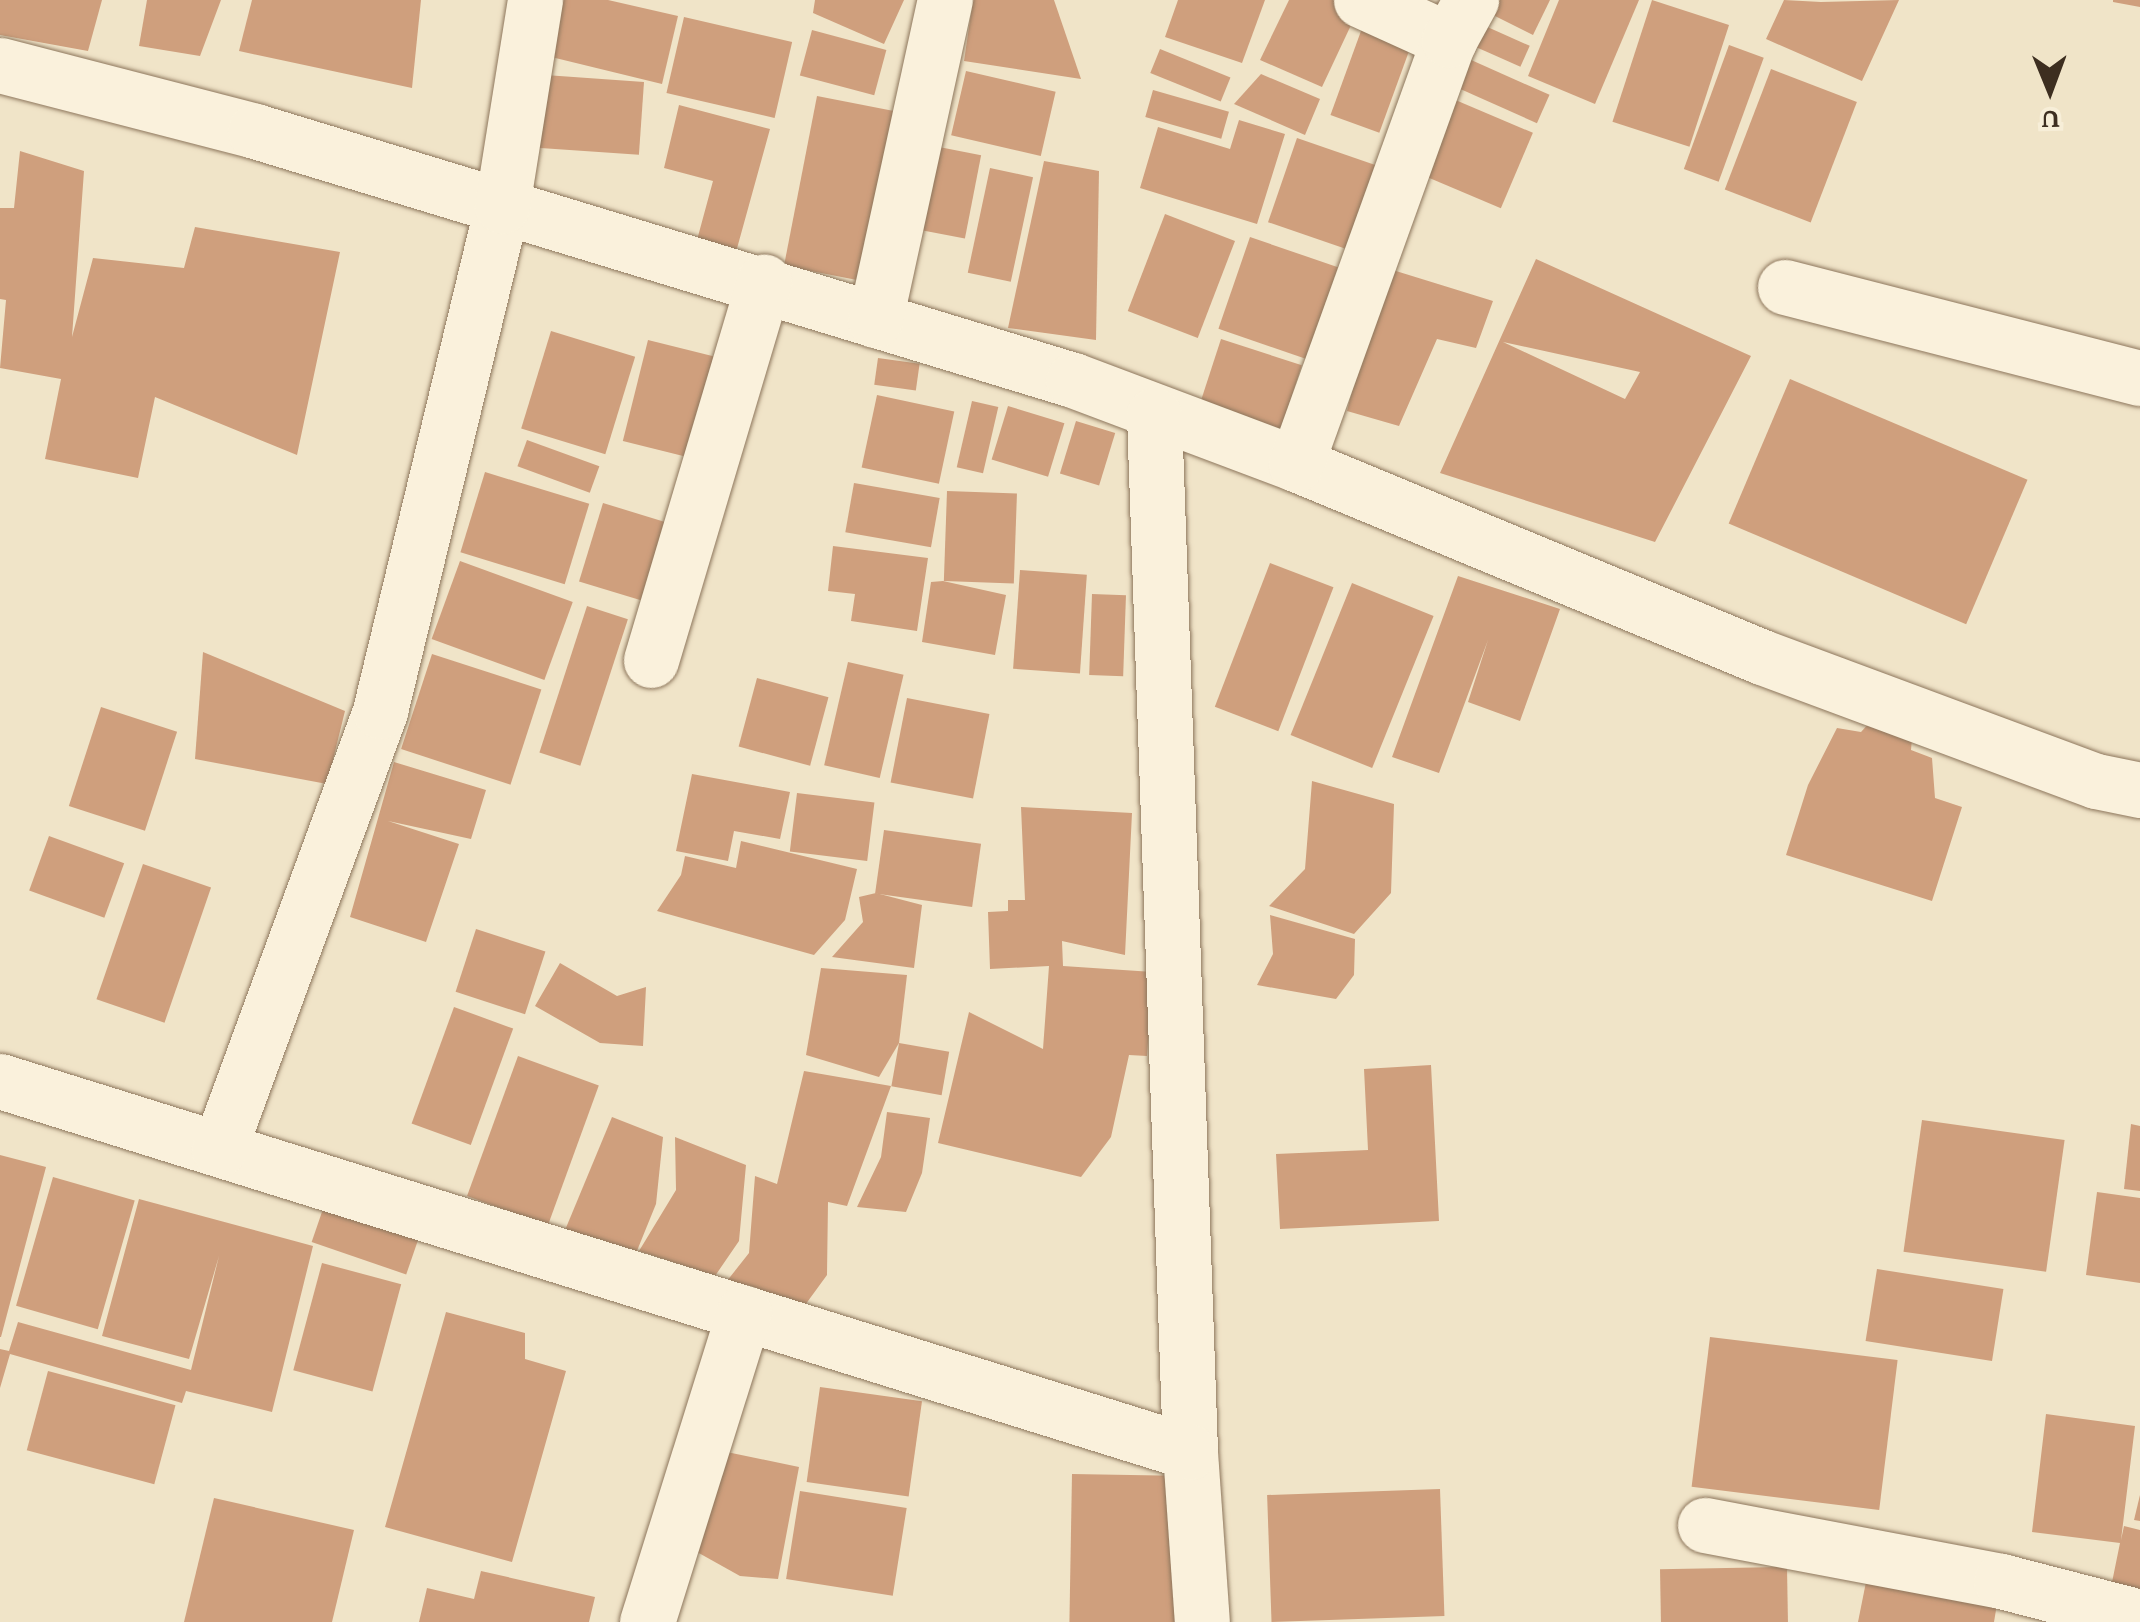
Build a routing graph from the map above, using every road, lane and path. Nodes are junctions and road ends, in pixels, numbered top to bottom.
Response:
1 (535, 0) edge
2 (945, 0) edge
3 (1361, 0) edge
4 (1460, 20) edge
5 (0, 65) edge
6 (502, 206) junction
7 (764, 281) junction
8 (1786, 286) dead end
9 (876, 320) junction
10 (2140, 378) edge
11 (1154, 415) junction
12 (1296, 464) junction
13 (651, 660) dead end
14 (2140, 790) edge
15 (0, 1081) edge
16 (220, 1149) junction
17 (744, 1313) junction
18 (1190, 1452) junction
19 (1704, 1525) dead end
20 (2140, 1617) edge
21 (647, 1622) edge
22 (1202, 1622) edge

1 - 6 street
2 - 9 street
3 - 4 street
4 - 12 street
5 - 6 street
6 - 7 street
6 - 16 street
7 - 9 street
7 - 13 street
8 - 10 street
9 - 11 street
11 - 12 street
11 - 18 street
12 - 14 street
15 - 16 street
16 - 17 street
17 - 18 street
17 - 21 street
18 - 22 street
19 - 20 street

